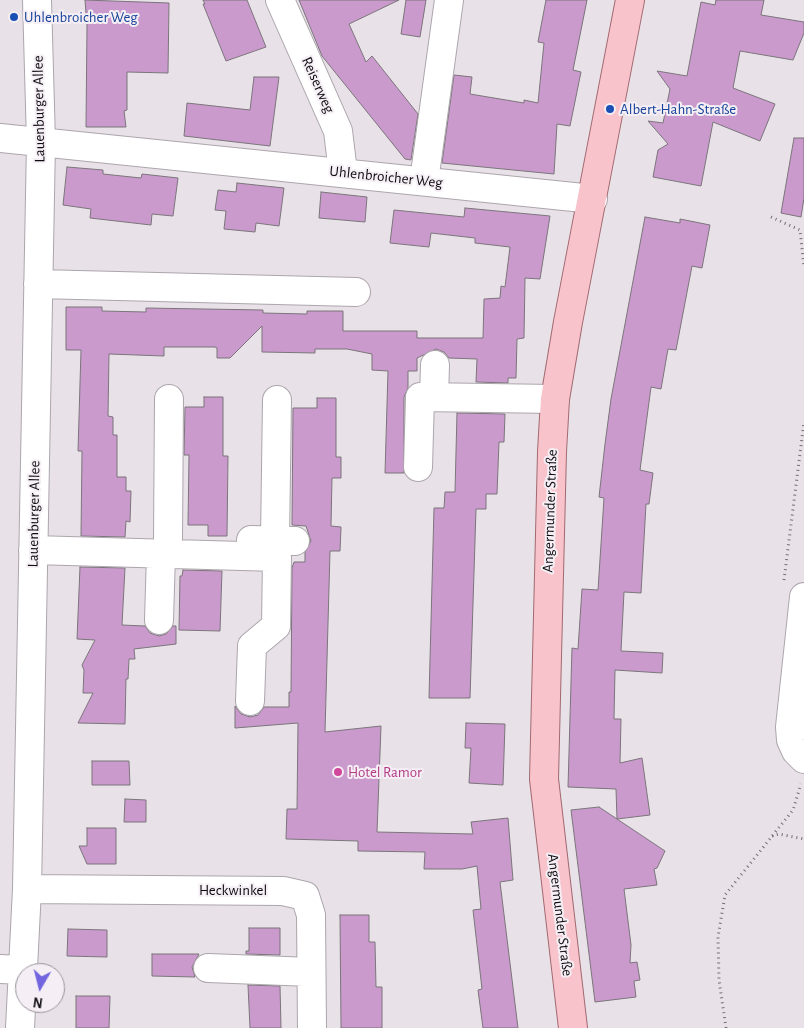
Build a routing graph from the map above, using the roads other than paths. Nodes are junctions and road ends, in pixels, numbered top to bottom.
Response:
1 (37, 0) edge
2 (280, 0) edge
3 (449, 0) edge
4 (630, 0) edge
5 (0, 138) edge
6 (41, 142) junction
7 (344, 172) junction
8 (424, 181) junction
9 (593, 200) junction
10 (38, 284) junction
11 (356, 292) dead end
12 (434, 365) dead end
13 (434, 397) junction
14 (169, 399) dead end
15 (555, 399) junction
16 (277, 400) dead end
17 (418, 467) dead end
18 (33, 543) junction
19 (165, 546) junction
20 (804, 596) edge
21 (159, 620) dead end
22 (250, 701) dead end
23 (803, 768) edge
24 (27, 889) junction
25 (208, 968) dead end
26 (12, 970) edge
27 (312, 972) junction
28 (20, 1028) edge
29 (312, 1028) edge
30 (574, 1028) edge

1 - 6 street, Lauenburger Allee
2 - 7 street, Reiserweg
3 - 8 street
4 - 9 main road, Angermunder Straße
5 - 6 street, Uhlenbroicher Weg
6 - 7 street, Uhlenbroicher Weg
6 - 10 street, Lauenburger Allee
7 - 8 street, Uhlenbroicher Weg
8 - 9 street, Uhlenbroicher Weg
9 - 15 main road, Angermunder Straße
10 - 11 street
10 - 18 street, Lauenburger Allee
12 - 13 street
13 - 15 street
13 - 17 street
14 - 19 street
15 - 30 main road, Angermunder Straße
16 - 19 street
18 - 19 street
18 - 24 street, Lauenburger Allee
19 - 21 street
19 - 22 street
20 - 23 street
24 - 26 street, Lauenburger Allee
24 - 27 street, Heckwinkel
25 - 27 street
26 - 28 street, Lauenburger Allee
27 - 29 street, Heckwinkel

